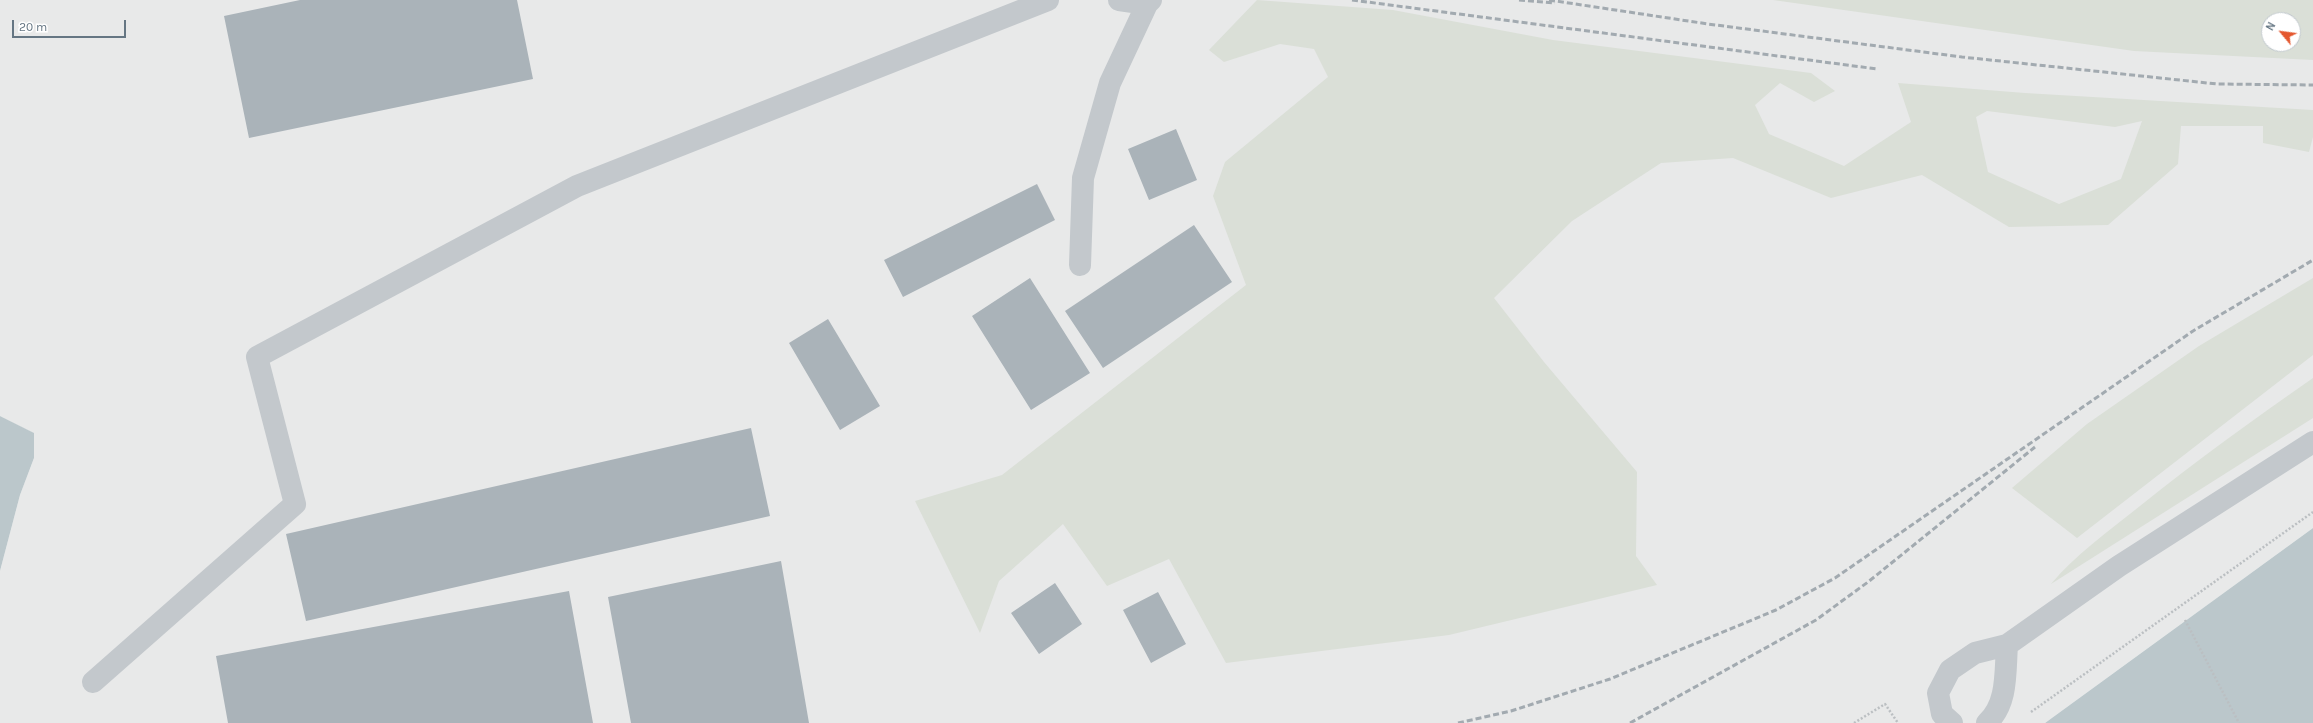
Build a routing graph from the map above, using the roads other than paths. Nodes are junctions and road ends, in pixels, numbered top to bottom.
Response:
1 (1048, 0) edge
2 (1119, 0) edge
3 (1149, 2) edge
4 (1080, 264) dead end
5 (2313, 442) edge
6 (2007, 646) junction
7 (93, 682) dead end
8 (1952, 723) edge
9 (1987, 723) edge

1 - 7 street
2 - 3 street
3 - 4 street
5 - 6 street
6 - 8 street
6 - 9 street

